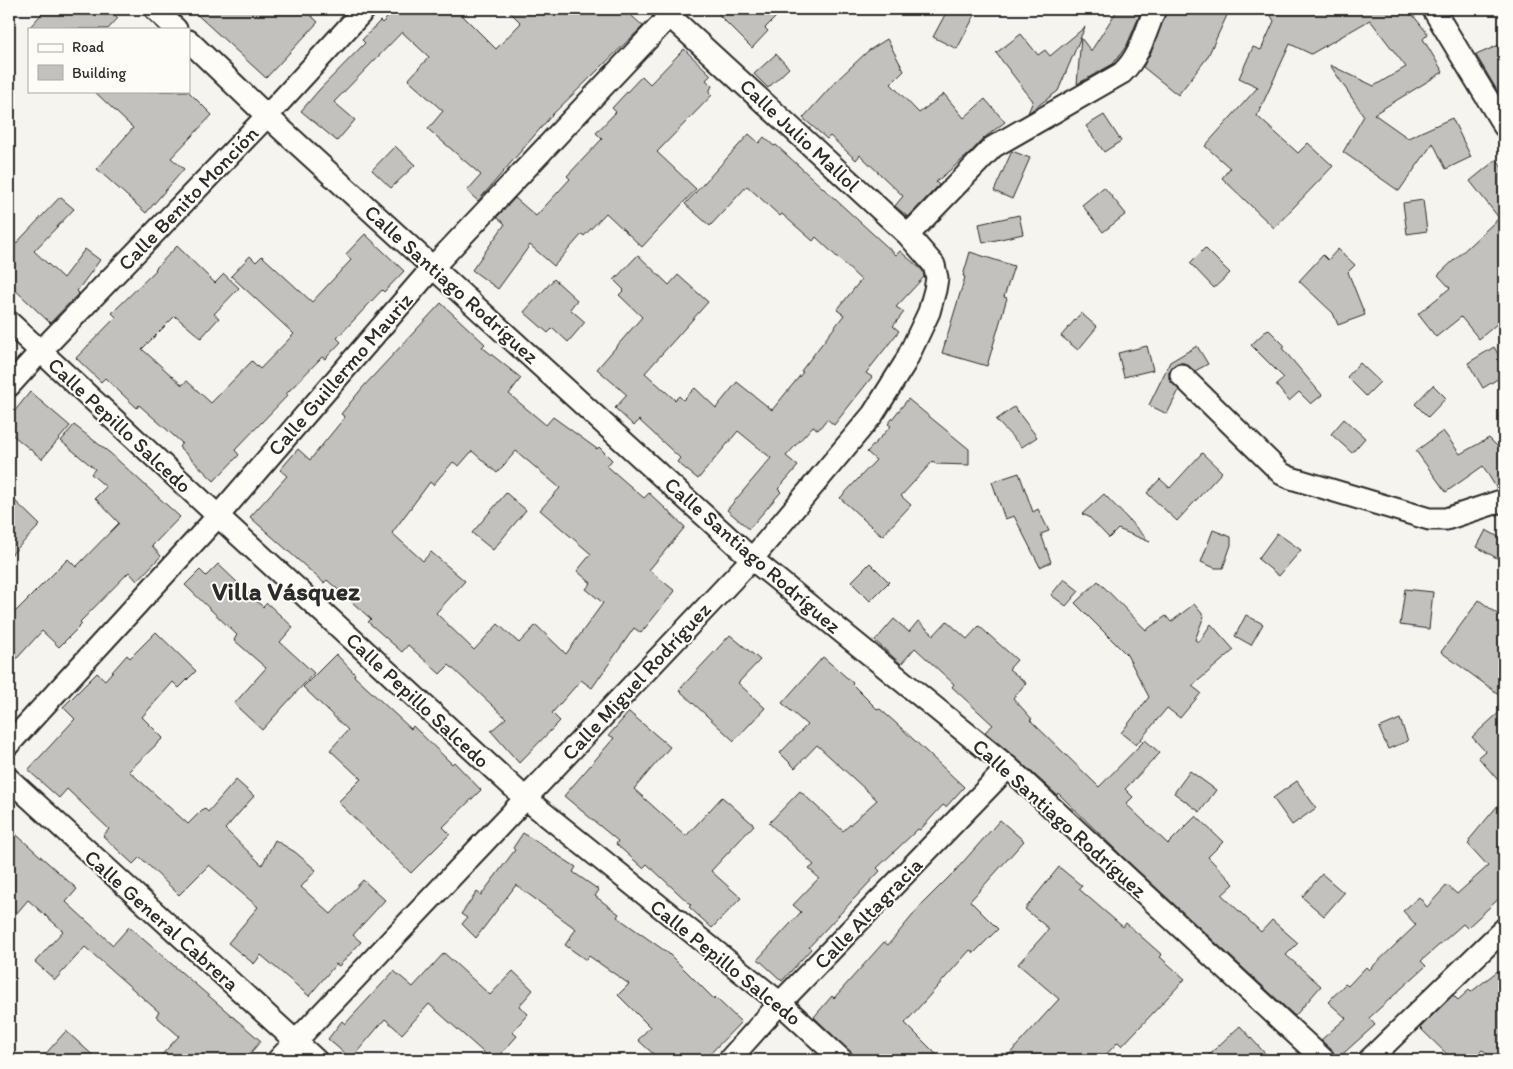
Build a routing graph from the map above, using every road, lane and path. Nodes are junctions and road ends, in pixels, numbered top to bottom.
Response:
1 (155, 9) edge
2 (365, 9) edge
3 (1155, 9) edge
4 (1433, 9) edge
5 (670, 11) edge
6 (175, 28) edge
7 (190, 42) edge
8 (267, 116) junction
9 (1504, 126) edge
10 (908, 235) junction
11 (934, 265) joint
12 (433, 267) junction
13 (9, 322) edge
14 (40, 352) junction
15 (1181, 375) dead end
16 (9, 386) edge
17 (1504, 500) edge
18 (218, 516) junction
19 (752, 559) junction
20 (9, 744) edge
21 (1008, 767) junction
22 (9, 779) edge
23 (525, 798) junction
24 (1504, 929) edge
25 (780, 1003) junction
26 (296, 1042) junction
27 (278, 1060) edge
28 (316, 1060) edge
29 (729, 1060) edge
30 (842, 1060) edge
31 (1324, 1060) edge
32 (1369, 1060) edge

1 - 6 street
2 - 8 street, Calle Benito Monción
3 - 10 street
4 - 9 street
5 - 10 street, Calle Julio Mallol
5 - 12 street, Calle Guillermo Mauriz
7 - 8 street, Calle Santiago Rodríguez
8 - 12 street, Calle Santiago Rodríguez
8 - 14 street, Calle Benito Monción
10 - 11 street, Calle Julio Mallol
11 - 19 street, Calle Miguel Rodríguez
12 - 18 street, Calle Guillermo Mauriz
12 - 19 street, Calle Santiago Rodríguez
13 - 14 street, Calle Pepillo Salcedo
14 - 16 street, Calle Benito Monción
14 - 18 street, Calle Pepillo Salcedo
15 - 17 street
18 - 20 street, Calle Guillermo Mauriz
18 - 23 street, Calle Pepillo Salcedo
19 - 21 street, Calle Santiago Rodríguez
19 - 23 street, Calle Miguel Rodríguez
21 - 25 street, Calle Altagracia
21 - 31 street, Calle Santiago Rodríguez
22 - 26 street, Calle General Cabrera
23 - 25 street, Calle Pepillo Salcedo
23 - 26 street, Calle Miguel Rodríguez
24 - 32 street
25 - 29 street, Calle Altagracia
25 - 30 street, Calle Pepillo Salcedo
26 - 27 street, Calle Miguel Rodríguez
26 - 28 street, Calle General Cabrera

